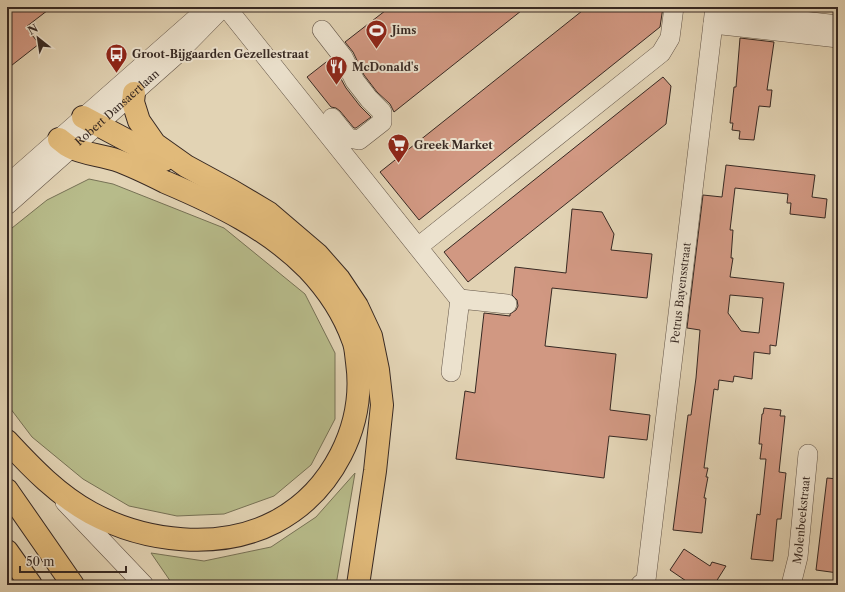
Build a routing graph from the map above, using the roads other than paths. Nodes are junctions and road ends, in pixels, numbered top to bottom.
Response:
1 (208, 7) edge
2 (224, 7) edge
3 (674, 7) edge
4 (714, 14) edge
5 (838, 25) edge
6 (322, 30) dead end
7 (838, 38) edge
8 (134, 93) junction
9 (300, 100) junction
10 (90, 121) junction
11 (65, 143) junction
12 (186, 166) junction
13 (7, 184) edge
14 (7, 205) edge
15 (418, 247) junction
16 (460, 299) junction
17 (507, 304) dead end
18 (451, 372) dead end
19 (7, 440) edge
20 (808, 454) dead end
21 (36, 472) junction
22 (7, 490) edge
23 (7, 551) edge
24 (647, 583) edge
25 (31, 585) edge
26 (73, 585) edge
27 (144, 585) edge
28 (358, 585) edge
29 (791, 585) edge

1 - 10 street, Robert Dansaertlaan
2 - 8 street, Robert Dansaertlaan
2 - 9 street
3 - 15 street
4 - 5 street
4 - 7 street
4 - 24 street, Petrus Bayensstraat
6 - 9 street
8 - 10 street, Robert Dansaertlaan
8 - 12 highway
9 - 15 street
10 - 11 street, Robert Dansaertlaan
10 - 12 highway
11 - 13 street, Robert Dansaertlaan
11 - 14 street, Robert Dansaertlaan
11 - 21 highway
12 - 28 highway
15 - 16 street
16 - 17 street
16 - 18 street
19 - 21 highway
20 - 29 street, Molenbeekstraat
21 - 27 street
22 - 26 highway
23 - 25 highway

